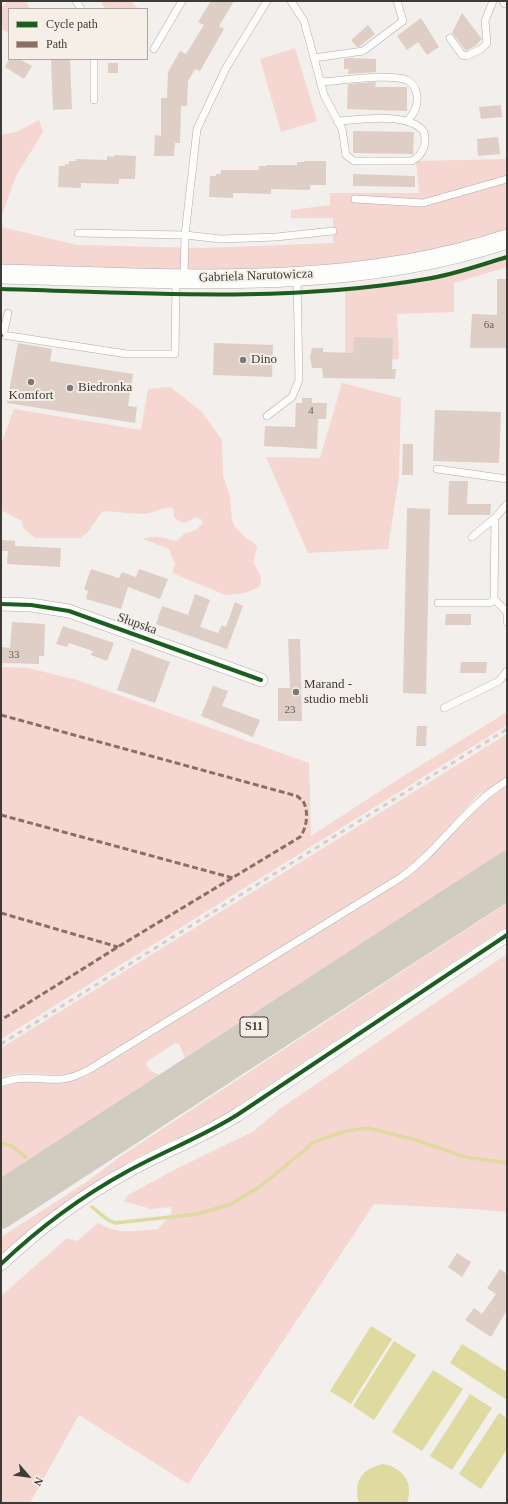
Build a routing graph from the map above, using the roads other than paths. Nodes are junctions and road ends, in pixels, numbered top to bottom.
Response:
1 (182, 1) edge
2 (267, 1) edge
3 (291, 1) edge
4 (397, 1) edge
5 (493, 1) edge
6 (450, 38) dead end
7 (154, 49) dead end
8 (314, 58) junction
9 (94, 60) edge
10 (320, 82) junction
11 (94, 100) dead end
12 (408, 120) junction
13 (337, 121) junction
14 (507, 179) edge
15 (355, 199) dead end
16 (333, 231) dead end
17 (78, 234) dead end
18 (185, 235) junction
19 (507, 239) edge
20 (1, 274) edge
21 (296, 276) junction
22 (180, 278) junction
23 (8, 313) dead end
24 (267, 416) dead end
25 (438, 469) dead end
26 (507, 479) edge
27 (507, 504) edge
28 (495, 518) junction
29 (472, 537) dead end
30 (494, 599) junction
31 (438, 603) dead end
32 (1, 604) edge
33 (507, 622) edge
34 (507, 671) edge
35 (261, 680) dead end
36 (444, 708) dead end
37 (507, 781) edge
38 (507, 863) edge
39 (507, 888) edge
40 (507, 935) edge
41 (1, 1083) edge
42 (1, 1192) edge
43 (1, 1217) edge
44 (1, 1264) edge

1 - 7 lane
2 - 18 lane
3 - 8 lane
4 - 8 lane
5 - 6 lane
8 - 10 lane
9 - 11 lane
10 - 12 lane
10 - 13 lane
12 - 13 lane
12 - 13 lane
14 - 15 lane
16 - 18 lane
17 - 18 lane
18 - 22 lane
19 - 21 main road, Gabriela Narutowicza
20 - 22 main road, Gabriela Narutowicza
21 - 22 main road, Gabriela Narutowicza
21 - 24 lane
22 - 23 lane
25 - 26 lane
27 - 28 lane
28 - 29 lane
28 - 30 lane
30 - 31 lane
30 - 33 lane
32 - 35 street, Słupska
34 - 36 lane
37 - 41 lane
38 - 42 highway, S11
39 - 43 highway, S11
40 - 44 street

